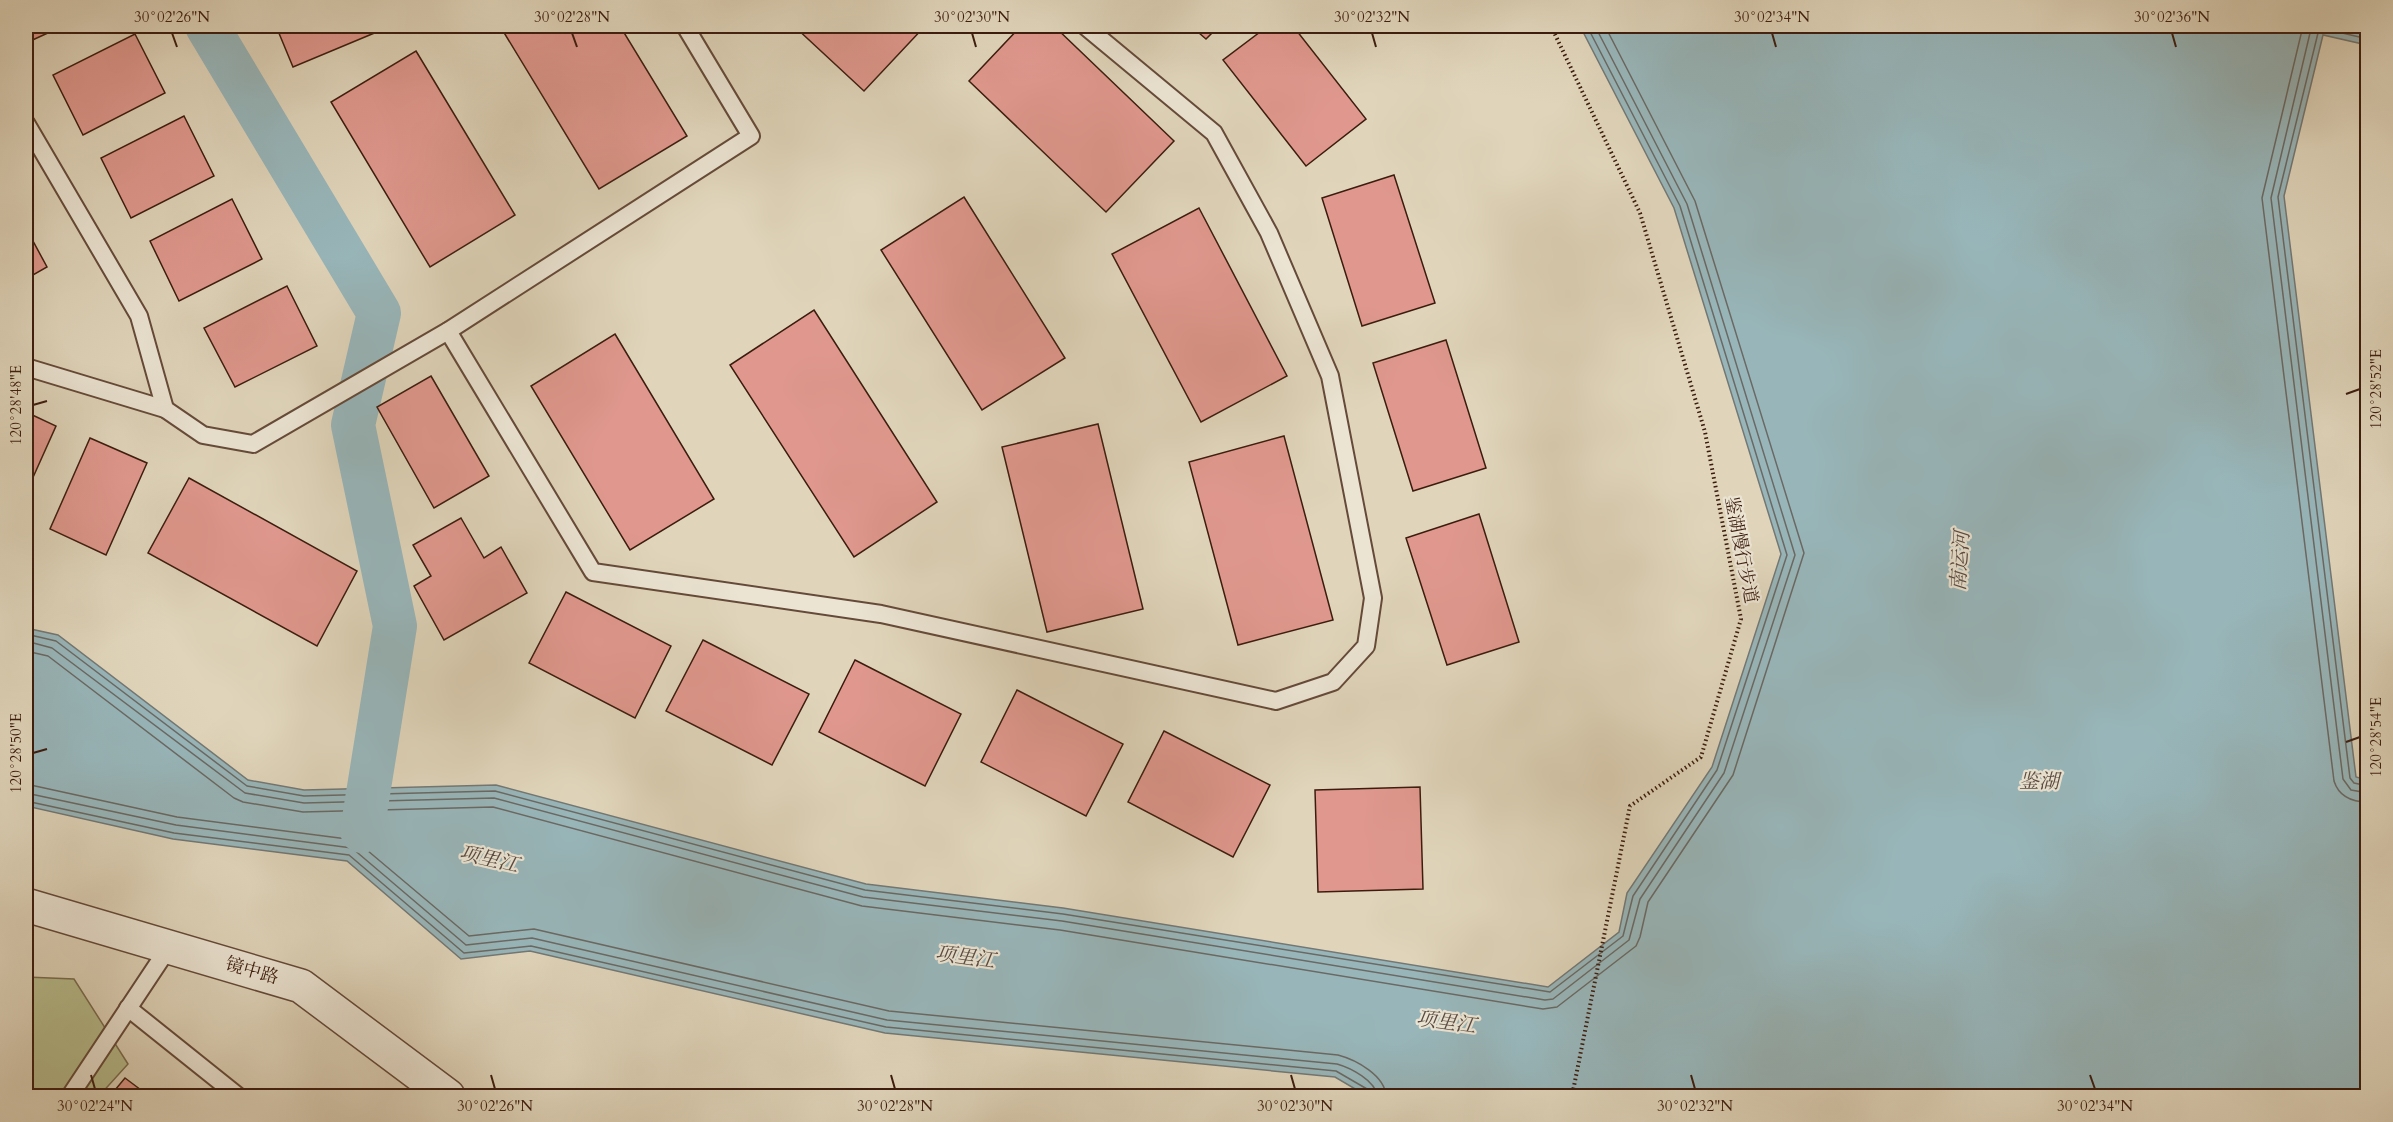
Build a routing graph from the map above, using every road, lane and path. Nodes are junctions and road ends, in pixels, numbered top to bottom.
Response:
1 (685, 26) edge
2 (1085, 26) edge
3 (1551, 26) edge
4 (26, 123) edge
5 (448, 330) junction
6 (26, 367) edge
7 (165, 409) junction
8 (26, 905) edge
9 (169, 947) junction
10 (128, 1008) junction
11 (70, 1096) edge
12 (238, 1096) edge
13 (448, 1096) edge
14 (1572, 1096) edge

1 - 5 lane
2 - 5 lane
3 - 14 path, 鉴湖慢行步道
4 - 7 lane
5 - 7 lane
6 - 7 lane
8 - 9 street, 镜中路
9 - 10 lane
9 - 13 street, 镜中路
10 - 11 lane
10 - 12 lane

